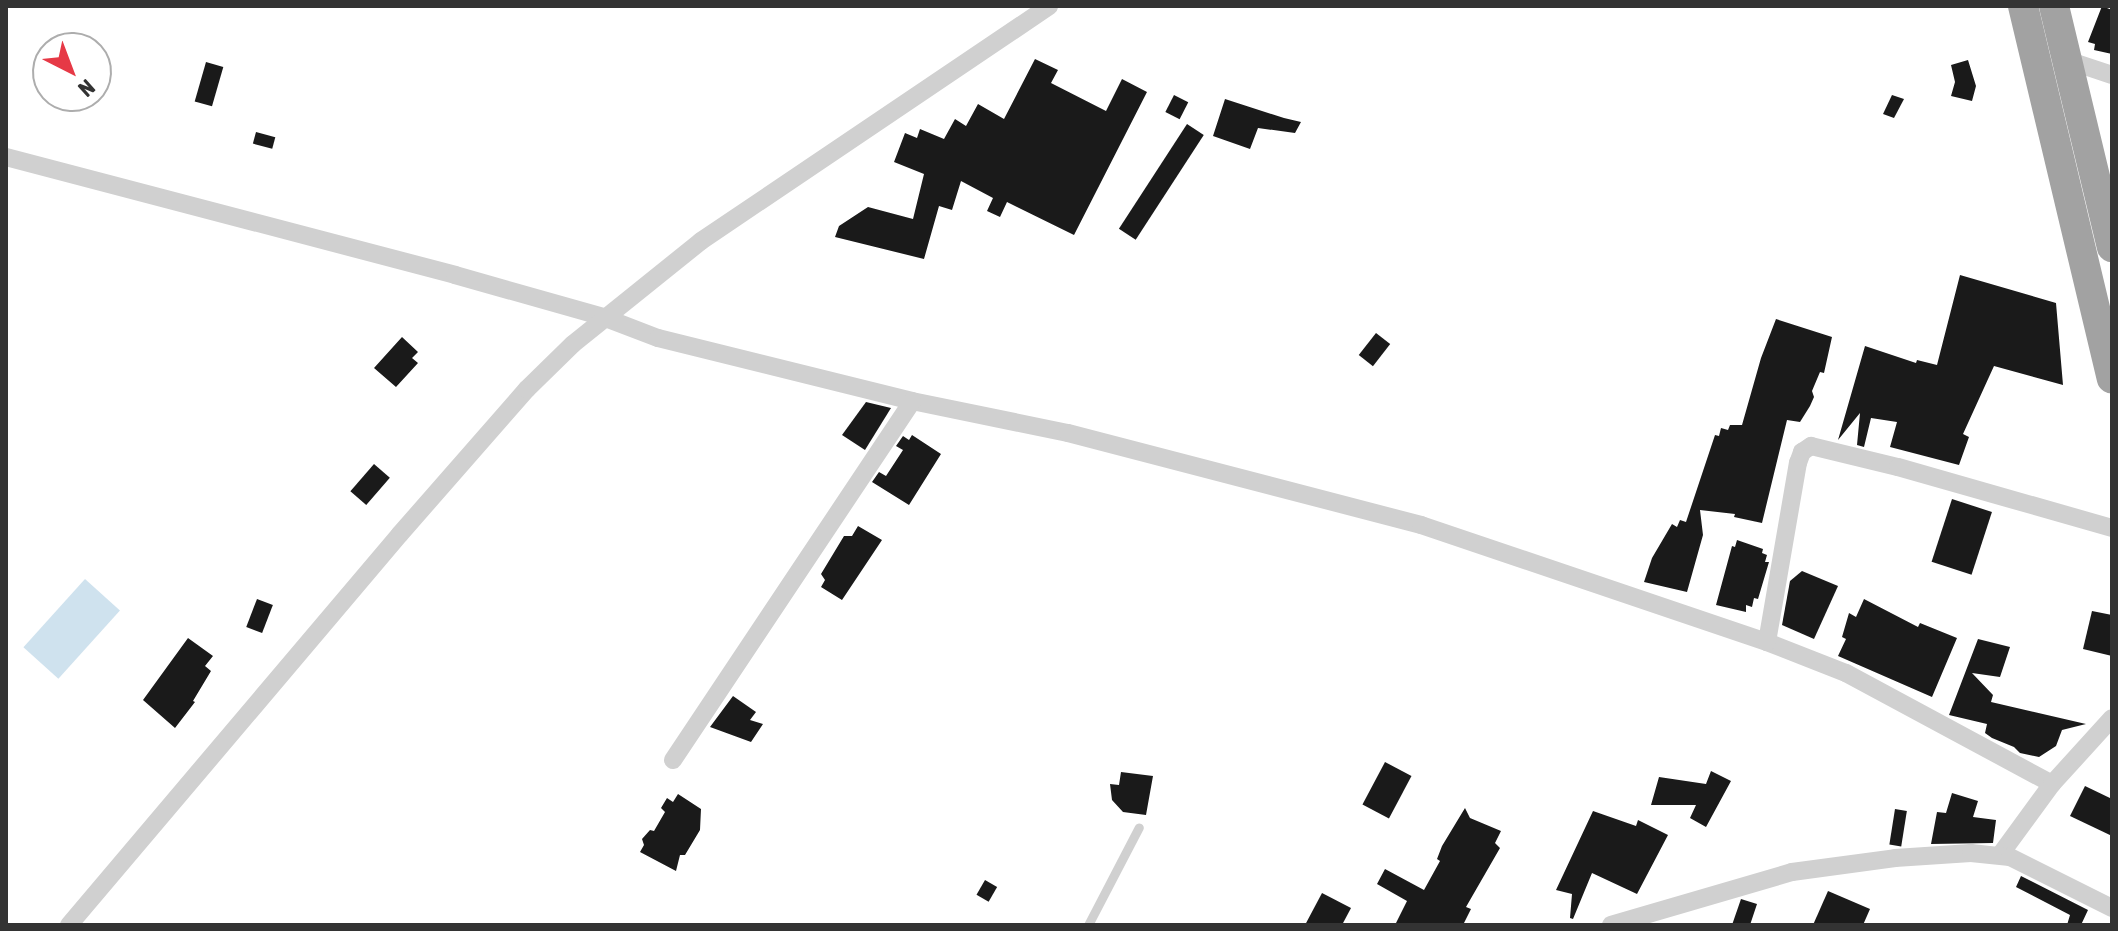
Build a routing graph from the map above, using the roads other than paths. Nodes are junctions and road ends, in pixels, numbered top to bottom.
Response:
1 (1049, 6) edge
2 (2023, 6) edge
3 (2054, 6) edge
4 (2067, 60) junction
5 (2112, 75) edge
6 (6, 157) edge
7 (2112, 247) edge
8 (603, 317) junction
9 (2112, 379) edge
10 (912, 401) junction
11 (2112, 528) edge
12 (1767, 642) junction
13 (2112, 718) edge
14 (673, 760) dead end
15 (2052, 784) junction
16 (1139, 827) dead end
17 (2000, 855) junction
18 (2112, 908) edge
19 (69, 925) edge
20 (1088, 925) edge
21 (1611, 925) edge

1 - 8 street
2 - 9 highway
3 - 4 highway
4 - 5 street
4 - 7 highway
6 - 8 street
8 - 10 street
8 - 19 street
10 - 12 street
10 - 14 street
11 - 12 street
12 - 15 street
13 - 15 street
15 - 17 street
16 - 20 lane
17 - 18 street
17 - 21 street

